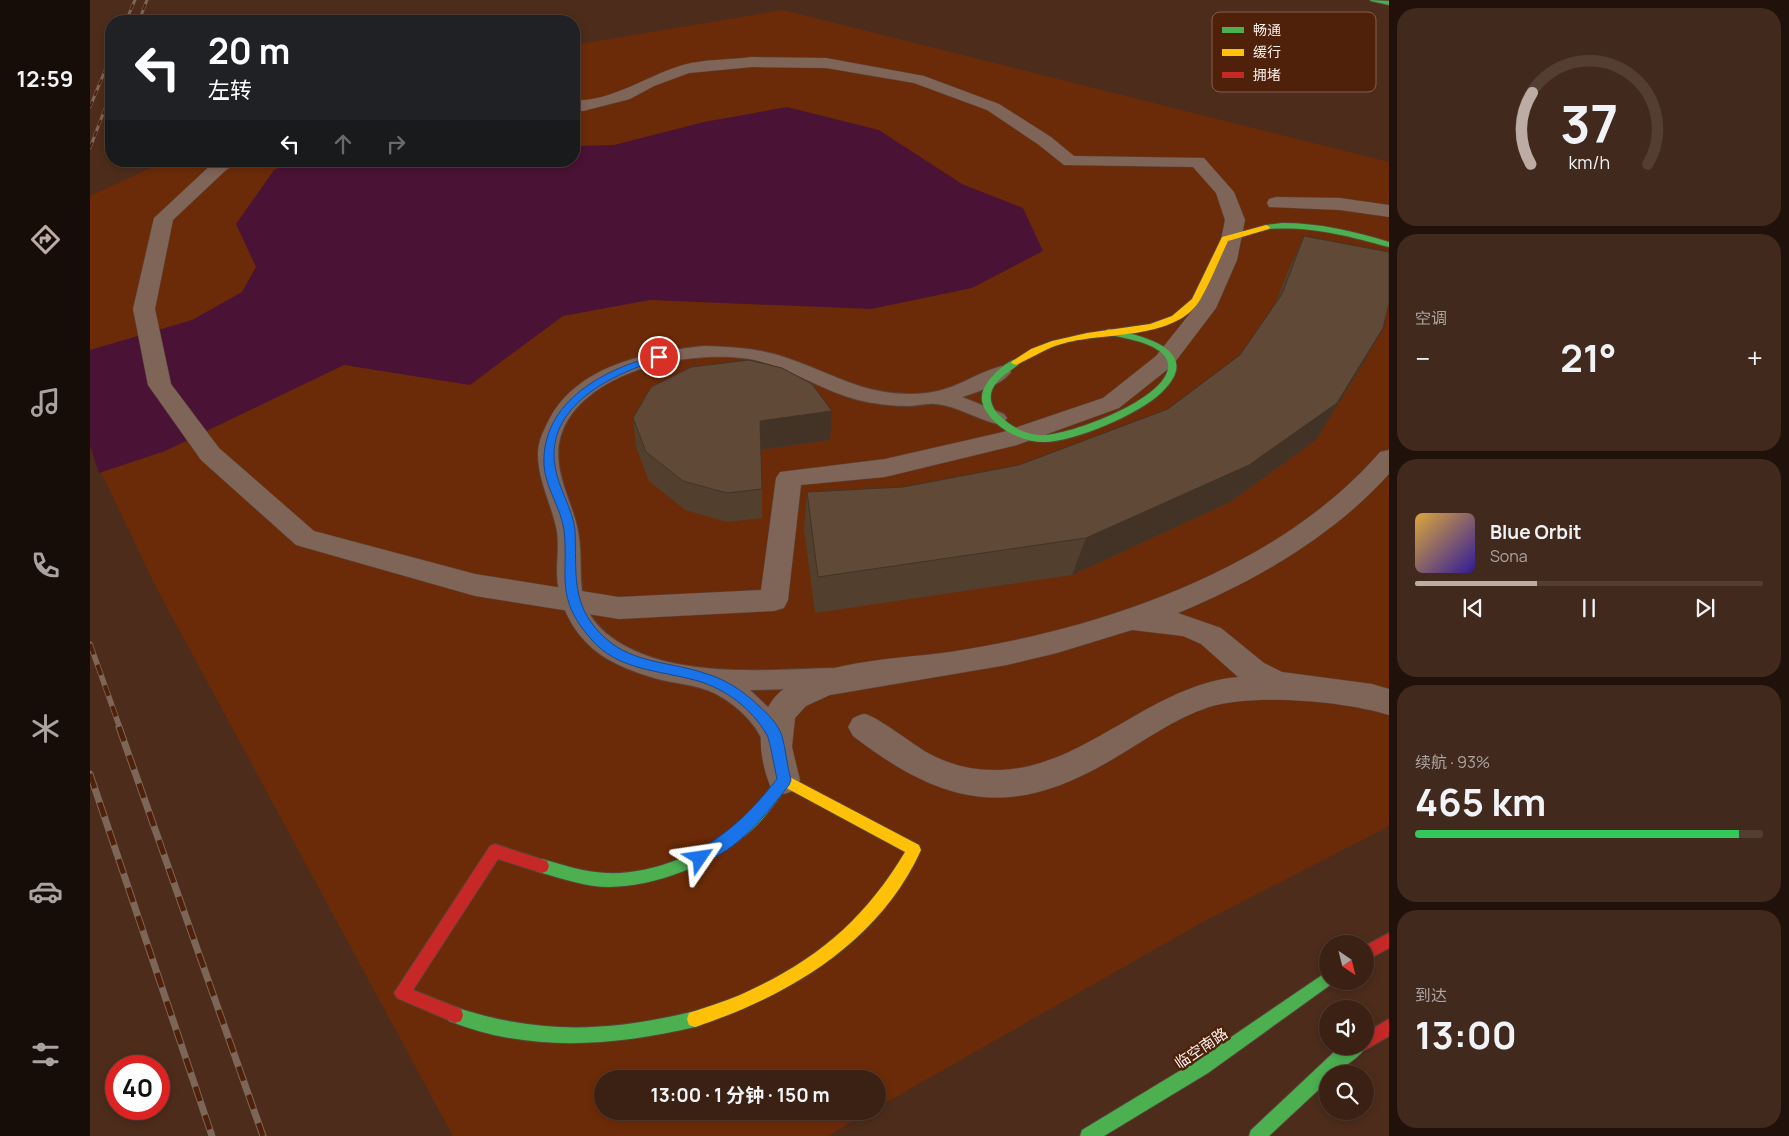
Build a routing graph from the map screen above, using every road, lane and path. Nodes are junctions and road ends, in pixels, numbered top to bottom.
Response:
1 (1373, 0) edge
2 (1389, 3) edge
3 (580, 106) edge
4 (219, 167) edge
5 (1276, 203) dead end
6 (1389, 211) edge
7 (1232, 236) junction
8 (1389, 245) edge
9 (1165, 324) junction
10 (1109, 332) junction
11 (1164, 353) junction
12 (1002, 372) junction
13 (934, 398) junction
14 (997, 418) junction
15 (1023, 433) junction
16 (1389, 458) edge
17 (574, 601) junction
18 (1126, 620) junction
19 (700, 676) junction
20 (851, 678) junction
21 (1306, 690) junction
22 (1383, 699) edge
23 (864, 727) dead end
24 (775, 736) junction
25 (784, 780) junction
26 (1389, 940) edge
27 (1374, 949) edge
28 (1319, 984) edge
29 (1389, 1026) edge
30 (1374, 1036) edge
31 (1344, 1055) edge
32 (1088, 1136) edge
33 (1257, 1136) edge

1 - 2 street
3 - 7 street
4 - 17 street
5 - 6 street
7 - 8 street
7 - 9 street
7 - 11 street
9 - 10 street
9 - 11 street
10 - 11 street
10 - 12 street
11 - 15 street
12 - 13 lane
12 - 14 street
13 - 14 lane
13 - 17 lane
14 - 15 street
15 - 17 street
16 - 18 street
17 - 19 lane
18 - 20 street
18 - 21 street
19 - 20 lane
19 - 24 lane
20 - 24 street
21 - 22 street
21 - 23 street
24 - 25 street
25 - 25 street
26 - 27 street
28 - 32 street, 临空南路
29 - 30 street
31 - 33 street

